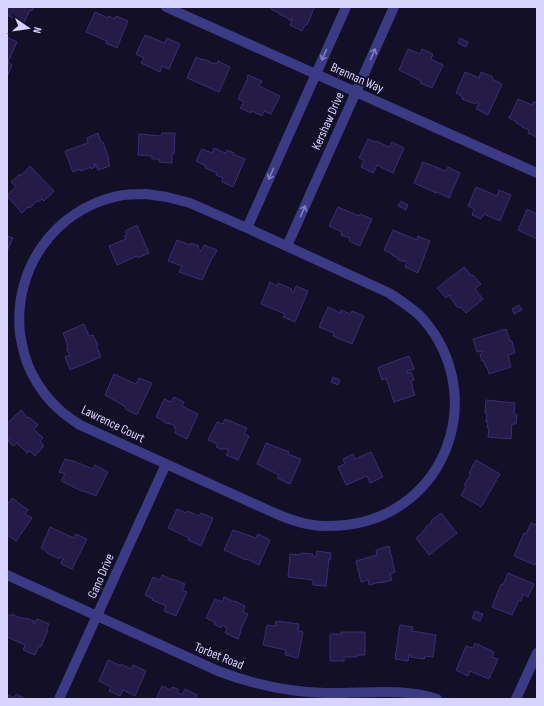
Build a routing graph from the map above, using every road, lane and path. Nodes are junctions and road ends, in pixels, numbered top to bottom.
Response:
1 (166, 7) edge
2 (346, 7) edge
3 (394, 7) edge
4 (316, 74) junction
5 (355, 92) junction
6 (537, 173) edge
7 (247, 228) junction
8 (287, 246) junction
9 (166, 464) junction
10 (7, 575) edge
11 (97, 616) junction
12 (537, 653) edge
13 (59, 699) edge
14 (437, 699) edge
15 (516, 699) edge

1 - 4 street, Brennan Way
2 -> 4 street
5 -> 3 street, Kershaw Drive
4 - 5 street, Brennan Way
4 -> 7 street
5 - 6 street, Brennan Way
8 -> 5 street, Kershaw Drive
7 - 8 street, Lawrence Court
7 - 9 street, Lawrence Court
8 - 9 street, Lawrence Court
9 - 11 street, Gano Drive
10 - 11 street, Torbet Road
11 - 13 street, Gano Drive
11 - 14 street, Torbet Road
12 - 15 street

